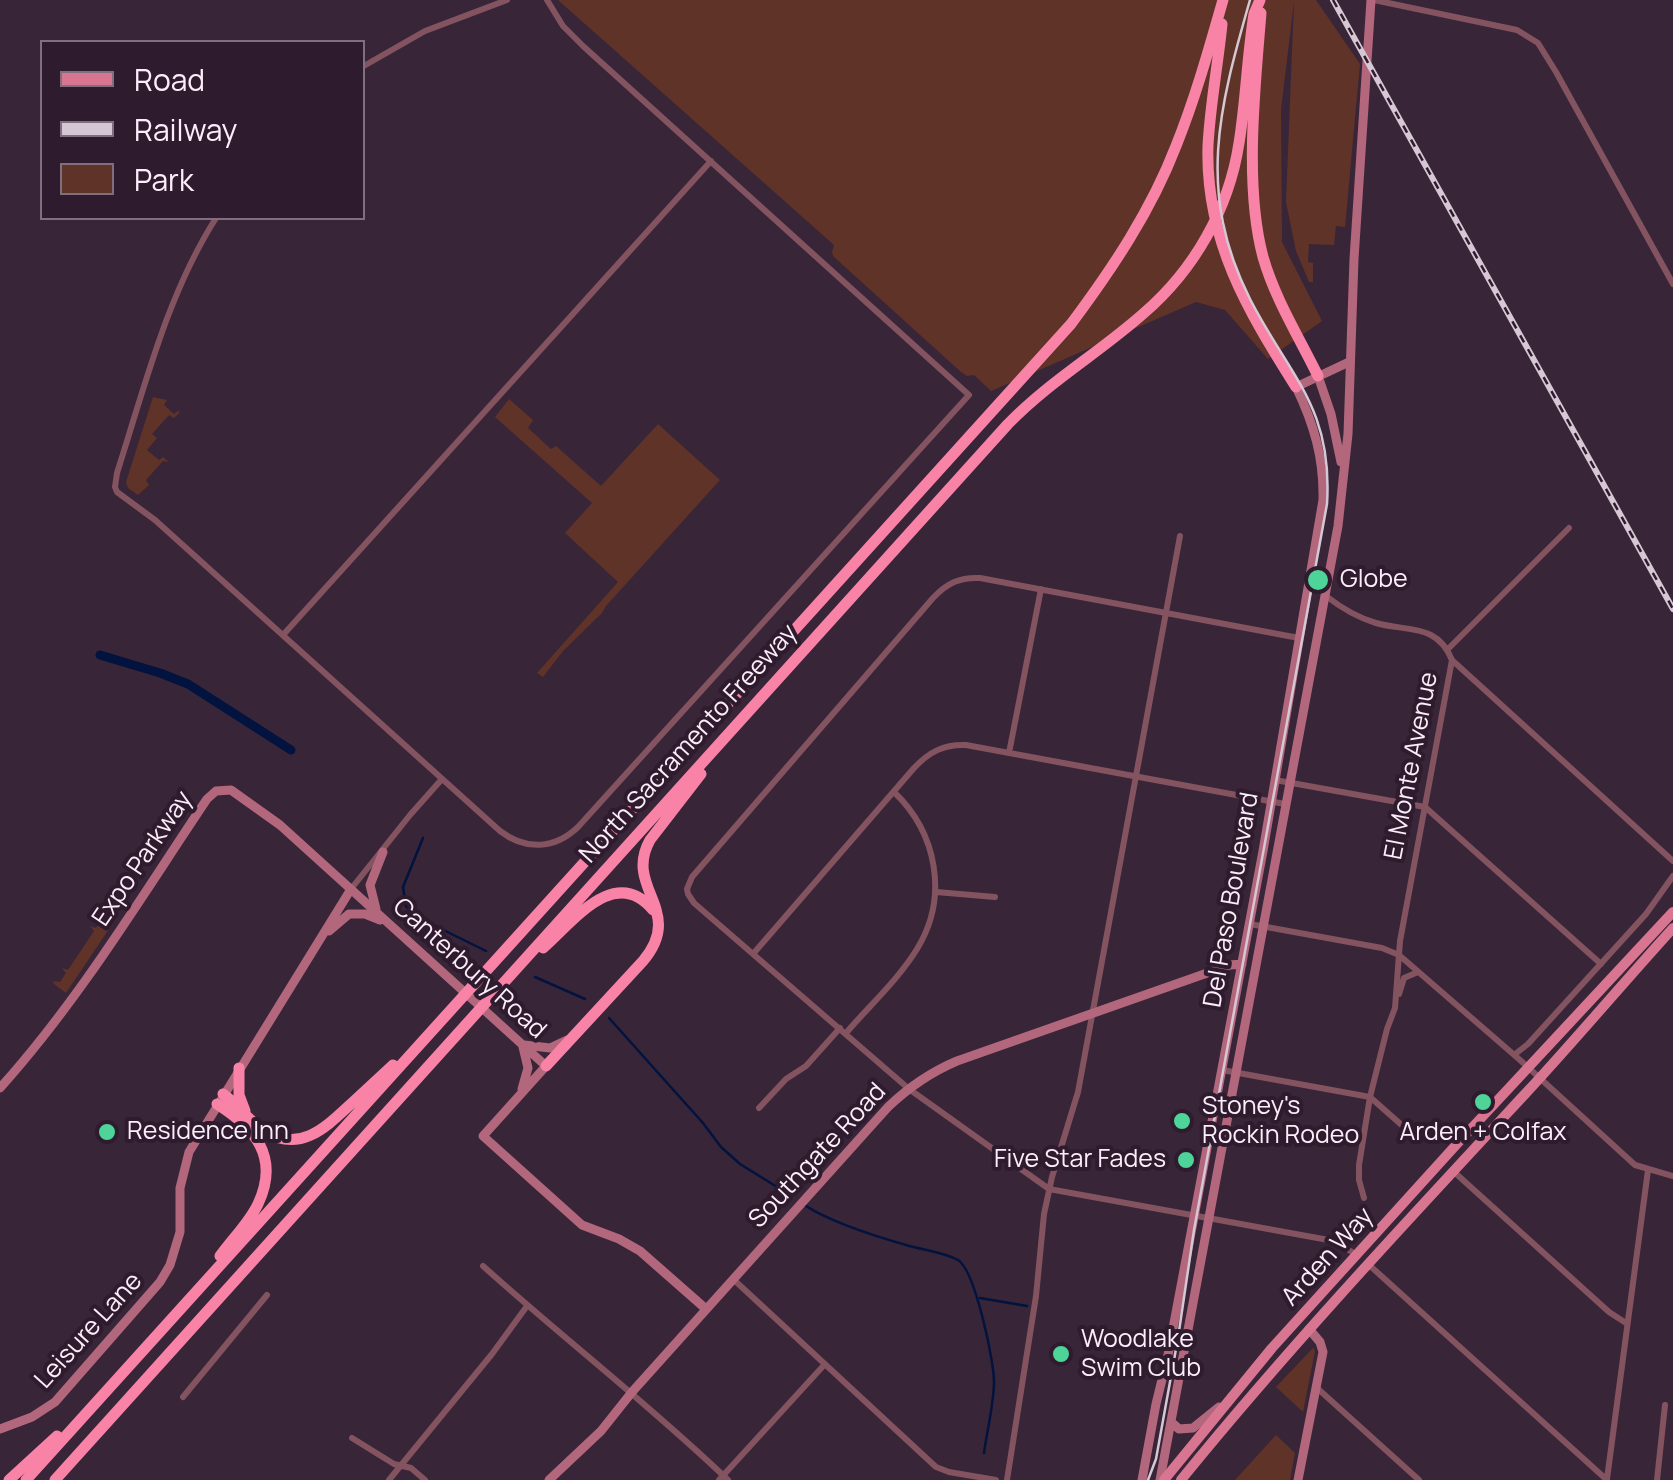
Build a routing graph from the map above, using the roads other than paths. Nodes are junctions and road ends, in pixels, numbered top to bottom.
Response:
1 (507, 0) edge
2 (547, 0) edge
3 (1224, 0) edge
4 (1261, 0) edge
5 (1373, 0) edge
6 (365, 65) edge
7 (711, 162) junction
8 (215, 220) edge
9 (1673, 284) edge
10 (1349, 362) junction
11 (1318, 376) junction
12 (1296, 387) junction
13 (1342, 479) junction
14 (1569, 528) dead end
15 (1180, 536) dead end
16 (1041, 589) junction
17 (1326, 596) junction
18 (1166, 612) junction
19 (283, 635) junction
20 (1299, 638) junction
21 (1448, 649) junction
22 (1452, 660) junction
23 (766, 692) junction
24 (1009, 752) junction
25 (1136, 775) junction
26 (1274, 779) junction
27 (442, 780) junction
28 (1290, 782) junction
29 (894, 792) junction
30 (1271, 801) junction
31 (1285, 804) junction
32 (1425, 807) junction
33 (383, 852) junction
34 (1673, 861) edge
35 (1673, 876) edge
36 (351, 889) junction
37 (936, 892) junction
38 (995, 898) dead end
39 (377, 912) junction
40 (659, 920) junction
41 (1671, 923) edge
42 (1249, 924) junction
43 (1263, 926) junction
44 (392, 927) junction
45 (319, 939) junction
46 (753, 954) junction
47 (1398, 954) junction
48 (1241, 964) junction
49 (1601, 964) junction
50 (1255, 967) junction
51 (1419, 972) junction
52 (499, 988) junction
53 (1396, 1002) junction
54 (451, 1012) junction
55 (1092, 1014) junction
56 (842, 1031) junction
57 (577, 1032) junction
58 (522, 1044) junction
59 (1514, 1055) junction
60 (546, 1066) junction
61 (239, 1068) junction
62 (1529, 1068) junction
63 (1221, 1070) junction
64 (1236, 1072) junction
65 (1540, 1078) junction
66 (0, 1088) edge
67 (908, 1088) junction
68 (1370, 1097) junction
69 (220, 1099) junction
70 (515, 1101) junction
71 (759, 1108) dead end
72 (247, 1115) junction
73 (1414, 1136) dead end
74 (1452, 1170) junction
75 (1648, 1170) junction
76 (1673, 1176) edge
77 (1049, 1189) junction
78 (1364, 1198) dead end
79 (1194, 1215) junction
80 (1208, 1218) junction
81 (1357, 1255) junction
82 (1368, 1264) junction
83 (483, 1266) dead end
84 (733, 1280) junction
85 (267, 1296) dead end
86 (527, 1306) junction
87 (706, 1310) junction
88 (170, 1321) junction
89 (1626, 1323) junction
90 (1309, 1329) junction
91 (825, 1364) junction
92 (1257, 1366) junction
93 (115, 1382) junction
94 (1317, 1388) junction
95 (632, 1392) junction
96 (183, 1396) dead end
97 (1226, 1402) junction
98 (1665, 1405) dead end
99 (1170, 1422) junction
100 (0, 1429) edge
101 (352, 1438) dead end
102 (403, 1466) junction
103 (948, 1476) edge
104 (57, 1478) edge
105 (724, 1478) edge
106 (10, 1480) edge
107 (26, 1480) edge
108 (390, 1480) edge
109 (425, 1480) edge
110 (549, 1480) edge
111 (996, 1480) edge
112 (1007, 1480) edge
113 (1142, 1480) edge
114 (1162, 1480) edge
115 (1181, 1480) edge
116 (1298, 1480) edge
117 (1419, 1480) edge
118 (1606, 1480) edge
119 (1657, 1480) edge

1 - 6 street
2 - 7 street
3 - 12 highway
3 - 54 highway, North Sacramento Freeway
4 - 11 highway
4 - 23 highway, North Sacramento Freeway
5 - 9 street
5 - 10 street, Del Paso Boulevard
7 - 19 street
7 - 27 street
8 - 19 street
10 - 11 street
10 - 13 street, Del Paso Boulevard
11 - 12 street
11 - 13 street
12 - 20 street, Del Paso Boulevard
13 - 17 street, Del Paso Boulevard
14 - 21 street, El Monte Avenue
15 - 18 street
16 - 18 street
16 - 24 street
16 - 46 street
17 - 21 street
17 - 28 street, Del Paso Boulevard
18 - 20 street
18 - 25 street
19 - 27 street
20 - 26 street, Del Paso Boulevard
21 - 22 street, El Monte Avenue
22 - 32 street, El Monte Avenue
22 - 34 street
23 - 40 highway
23 - 52 highway, North Sacramento Freeway
24 - 25 street
24 - 29 street
25 - 30 street
25 - 55 street
26 - 28 street
26 - 30 street, Del Paso Boulevard
27 - 33 street
28 - 31 street, Del Paso Boulevard
28 - 32 street
29 - 37 street
29 - 46 street
30 - 31 street
30 - 42 street, Del Paso Boulevard
31 - 43 street, Del Paso Boulevard
32 - 47 street, El Monte Avenue
32 - 49 street
33 - 36 street
33 - 39 street
35 - 49 street
36 - 39 street, Canterbury Road
36 - 45 street, Leisure Lane
36 - 66 street, Expo Parkway
37 - 38 street
37 - 56 street
39 - 44 street, Canterbury Road
40 - 52 highway
40 - 57 highway
41 - 62 main road, Arden Way
41 - 65 main road, Arden Way
42 - 43 street
42 - 48 street, Del Paso Boulevard
43 - 47 street
43 - 50 street, Del Paso Boulevard
44 - 45 street
44 - 58 street, Canterbury Road
45 - 61 street, Leisure Lane
46 - 56 street
47 - 51 street
47 - 53 street, El Monte Avenue
48 - 50 street, Southgate Road
48 - 55 street, Southgate Road
48 - 63 street, Del Paso Boulevard
49 - 59 street
50 - 64 street, Del Paso Boulevard
51 - 53 street, El Monte Avenue
51 - 59 street
52 - 104 highway, North Sacramento Freeway
53 - 68 street, El Monte Avenue
54 - 72 highway
54 - 88 highway, North Sacramento Freeway
55 - 67 street, Southgate Road
55 - 77 street
56 - 67 street
56 - 71 street
57 - 58 street
57 - 60 highway
58 - 60 street, Canterbury Road
58 - 70 street
59 - 62 street
60 - 70 street, Canterbury Road
61 - 69 street, Leisure Lane
61 - 72 highway
62 - 65 street
62 - 81 main road, Arden Way
63 - 64 street
63 - 79 street, Del Paso Boulevard
64 - 68 street
64 - 80 street, Del Paso Boulevard
65 - 74 main road, Arden Way
65 - 75 street
67 - 77 street
67 - 84 street, Southgate Road
68 - 73 street
68 - 78 street, El Monte Avenue
69 - 72 highway
69 - 88 highway
69 - 100 street, Leisure Lane
70 - 87 street, Canterbury Road
74 - 82 main road, Arden Way
74 - 89 street
75 - 76 street
75 - 89 street
77 - 79 street
77 - 112 street
79 - 80 street
79 - 113 street, Del Paso Boulevard
80 - 81 street
80 - 99 street, Del Paso Boulevard
81 - 92 main road, Arden Way
82 - 90 main road, Arden Way
82 - 118 street
83 - 86 street
84 - 87 street, Southgate Road
84 - 91 street
85 - 96 street
86 - 95 street
86 - 102 street
87 - 95 street, Southgate Road
88 - 93 highway, North Sacramento Freeway
89 - 118 street
90 - 92 main road
90 - 94 street
90 - 115 main road, Arden Way
91 - 103 street
91 - 105 street
92 - 97 main road, Arden Way
93 - 106 highway
93 - 107 highway, North Sacramento Freeway
94 - 116 street
94 - 117 street
95 - 105 street
95 - 110 street, Southgate Road
97 - 99 street
97 - 114 main road, Arden Way
98 - 119 street
99 - 114 street, Del Paso Boulevard
101 - 102 street
102 - 108 street
102 - 109 street
103 - 111 street

